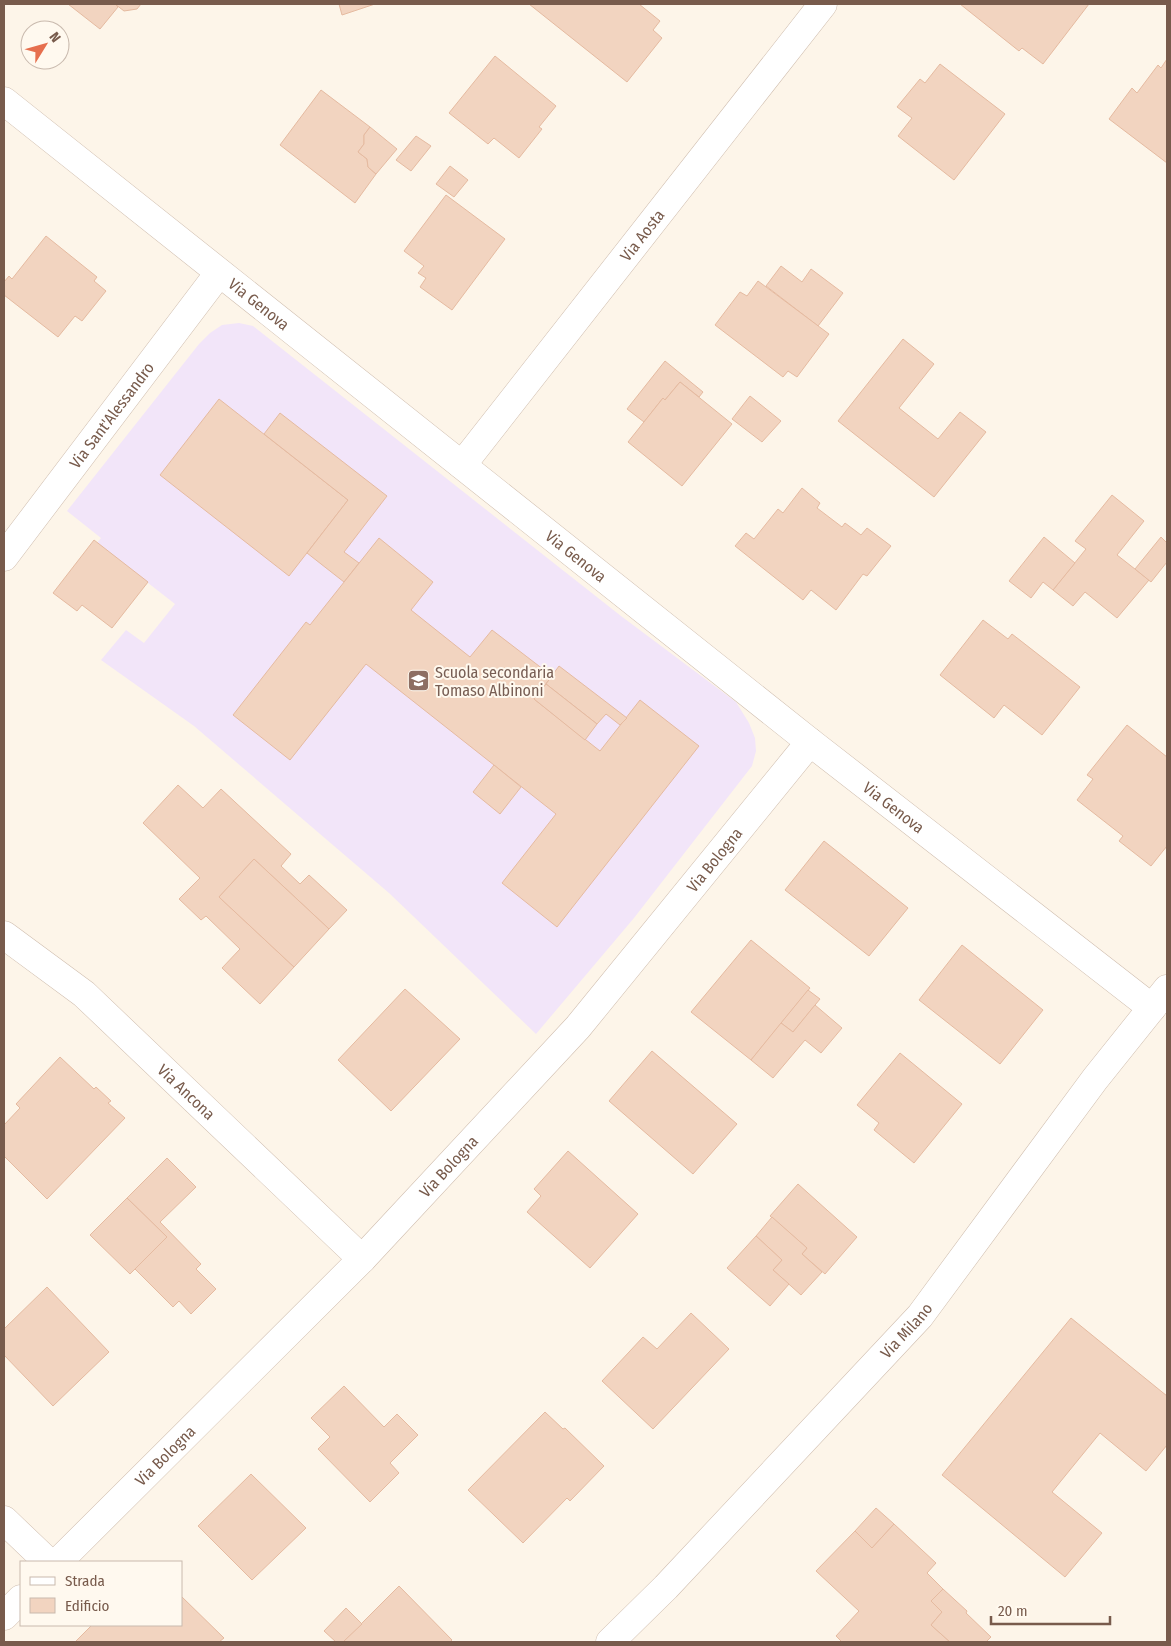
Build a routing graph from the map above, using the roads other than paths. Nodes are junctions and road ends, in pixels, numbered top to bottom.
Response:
1 (823, 4) edge
2 (4, 101) edge
3 (219, 273) junction
4 (462, 465) junction
5 (4, 557) edge
6 (810, 742) junction
7 (4, 935) edge
8 (1160, 998) edge
9 (362, 1259) junction
10 (4, 1520) edge
11 (47, 1561) edge
12 (59, 1561) edge
13 (20, 1600) edge
14 (4, 1616) edge
15 (610, 1642) edge

1 - 4 street, Via Aosta
2 - 3 street, Via Genova
3 - 4 street, Via Genova
3 - 5 street, Via Sant'Alessandro
4 - 6 street, Via Genova
6 - 8 street, Via Genova
6 - 9 street, Via Bologna
7 - 9 street, Via Ancona
8 - 15 street, Via Milano
9 - 12 street, Via Bologna
10 - 11 street
13 - 14 street

